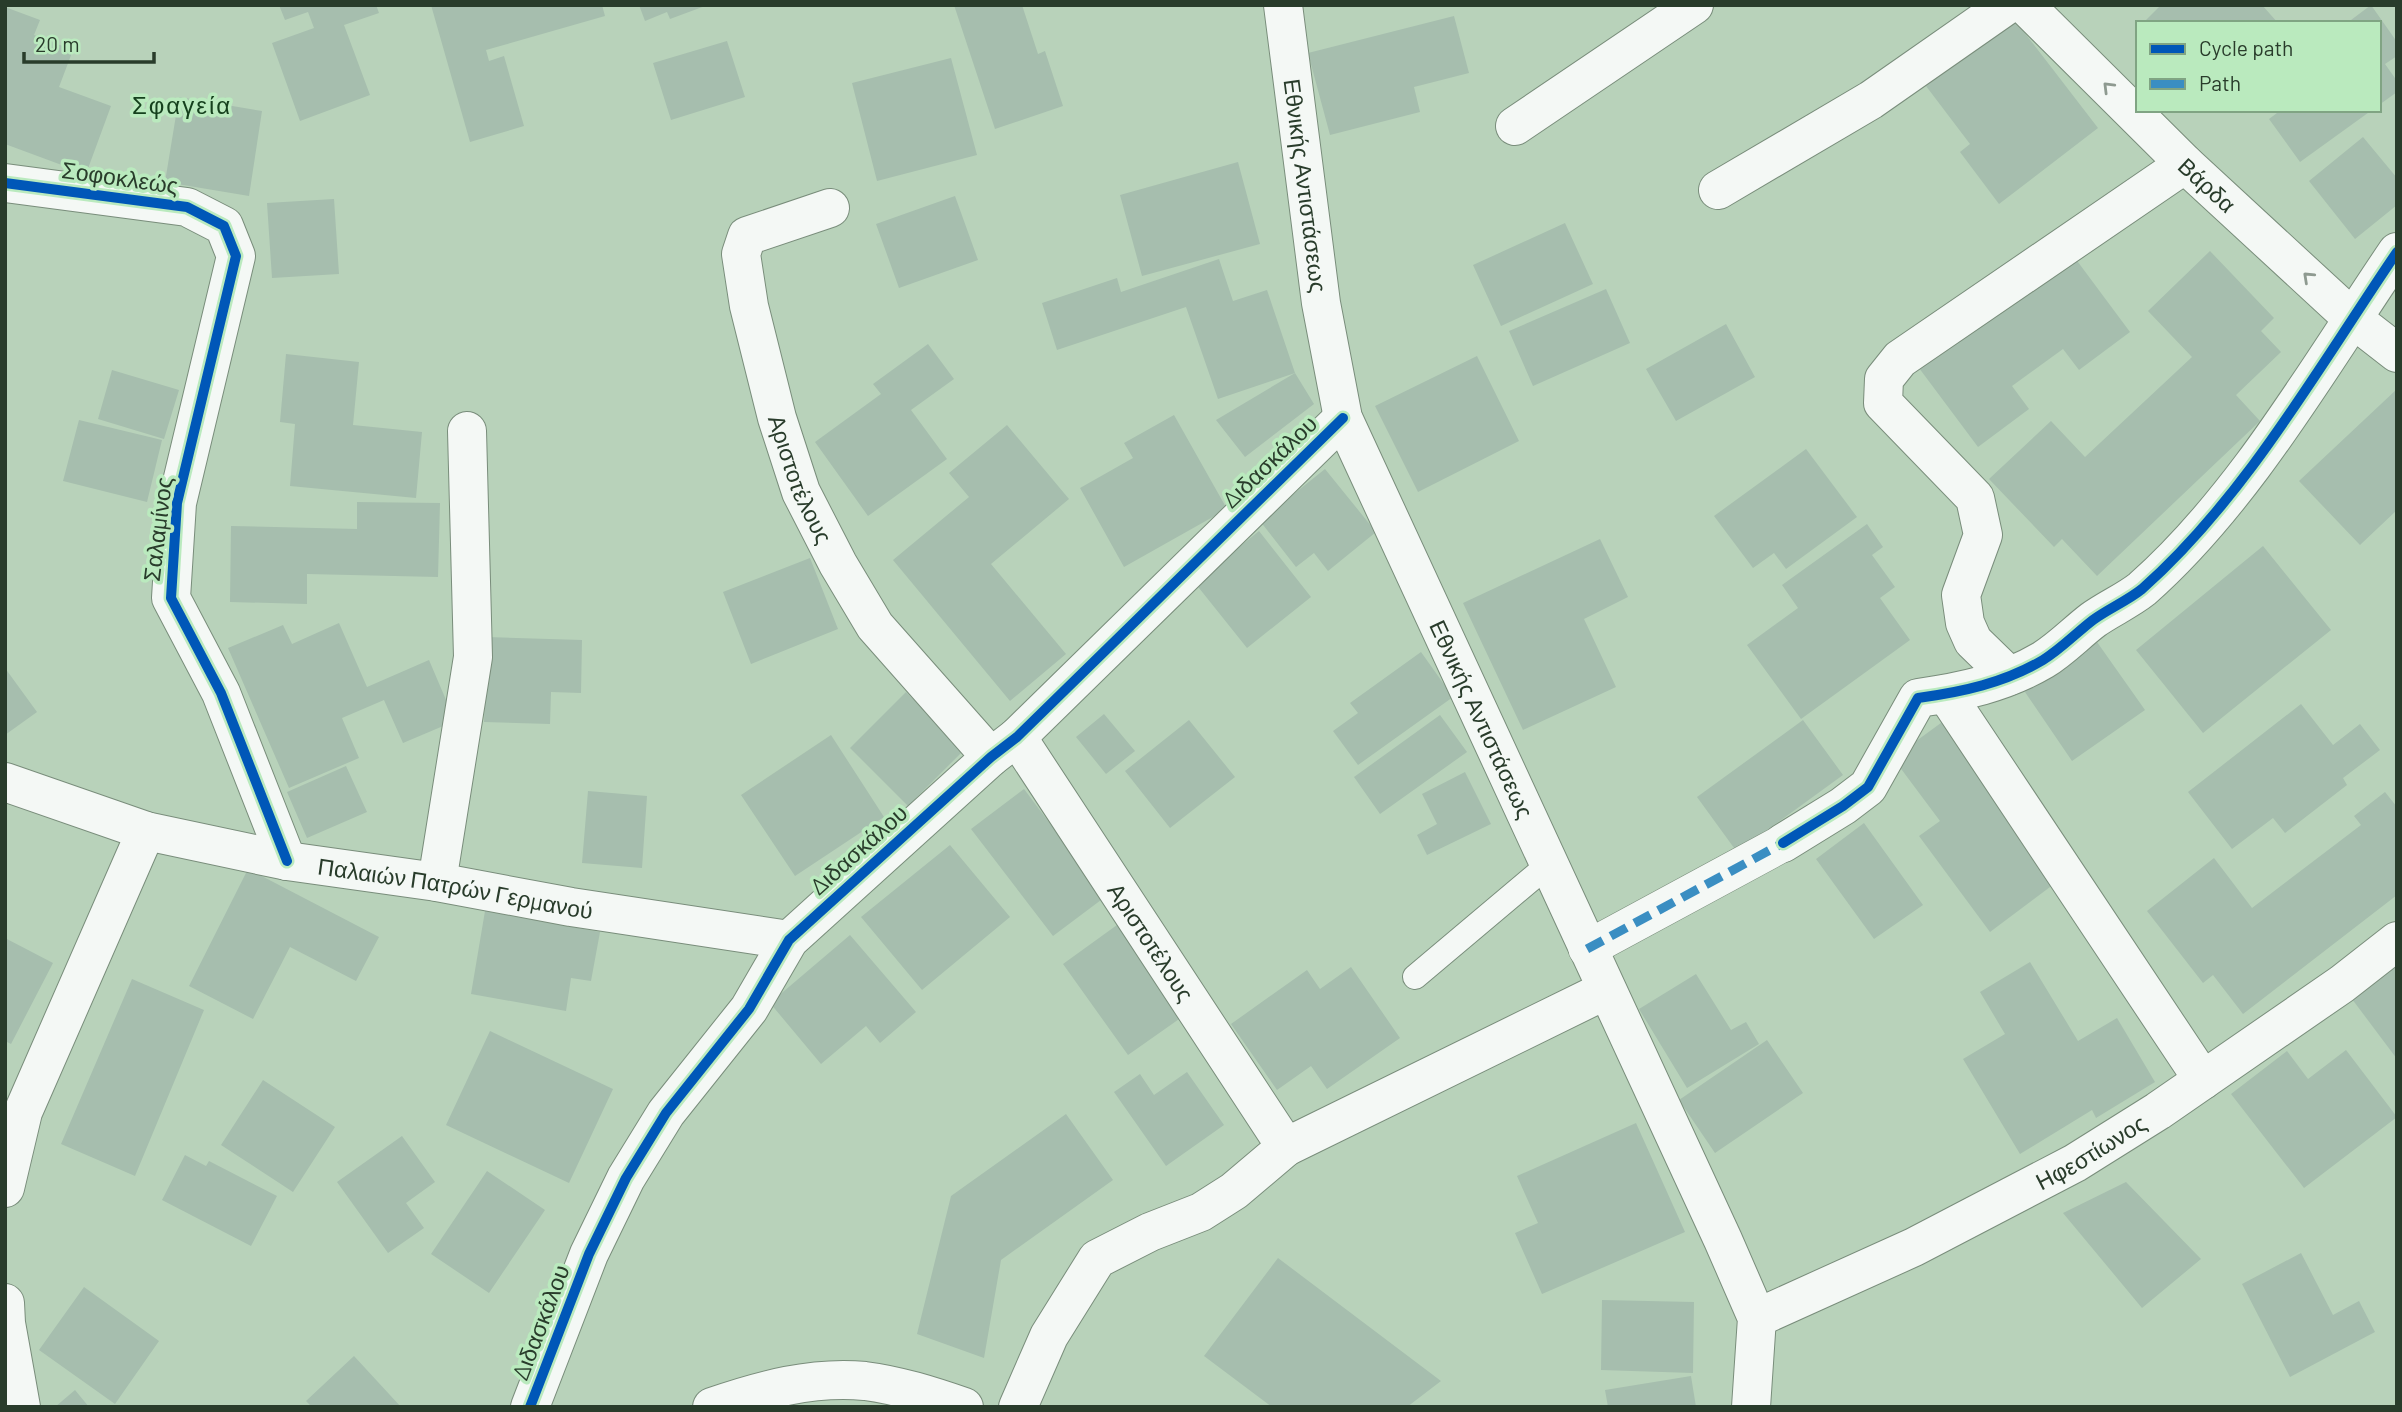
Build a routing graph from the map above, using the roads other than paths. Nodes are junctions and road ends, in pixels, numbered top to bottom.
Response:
1 (1283, 5) edge
2 (1694, 5) edge
3 (2007, 5) edge
4 (2025, 5) edge
5 (1515, 126) dead end
6 (2185, 164) junction
7 (5, 183) edge
8 (1718, 190) dead end
9 (830, 208) dead end
10 (225, 226) joint
11 (2397, 252) edge
12 (2352, 318) junction
13 (2397, 353) edge
14 (1343, 418) junction
15 (467, 431) dead end
16 (2009, 676) junction
17 (1946, 694) junction
18 (1004, 747) junction
19 (5, 782) edge
20 (146, 831) junction
21 (1783, 843) joint
22 (287, 861) junction
23 (1548, 865) junction
24 (438, 882) junction
25 (789, 940) junction
26 (2397, 941) edge
27 (1587, 949) junction
28 (1415, 977) dead end
29 (1606, 990) junction
30 (2203, 1080) junction
31 (1286, 1147) junction
32 (5, 1188) edge
33 (5, 1303) edge
34 (1757, 1318) junction
35 (21, 1407) edge
36 (530, 1407) edge
37 (712, 1407) edge
38 (964, 1407) edge
39 (1018, 1407) edge
40 (1751, 1407) edge

1 - 14 street, Εθνικής Αντιστάσεως
2 - 5 street
3 - 8 street
6 -> 4 street, Βάρδα
12 -> 6 street, Βάρδα
6 - 16 street
7 - 10 street, Σοφοκλεώς
9 - 18 street, Αριστοτέλους
10 - 22 street, Σαλαμίνος
11 - 12 street
12 - 13 street, Βάρδα
12 - 16 street
14 - 18 street, Διδασκάλου
14 - 23 street, Εθνικής Αντιστάσεως
15 - 24 street
16 - 17 street
17 - 21 street
17 - 30 street
18 - 25 street, Διδασκάλου
18 - 31 street, Αριστοτέλους
19 - 20 street, Παλαιών Πατρών Γερμανού
20 - 22 street, Παλαιών Πατρών Γερμανού
20 - 32 street
21 - 27 street
22 - 24 street, Παλαιών Πατρών Γερμανού
23 - 27 street, Εθνικής Αντιστάσεως
23 - 28 lane
24 - 25 street, Παλαιών Πατρών Γερμανού
25 - 36 street, Διδασκάλου
26 - 30 street, Ηφεστίωνος
27 - 29 street, Εθνικής Αντιστάσεως
29 - 31 street
29 - 34 street, Εθνικής Αντιστάσεως
30 - 34 street, Ηφεστίωνος
31 - 39 street
33 - 35 street
34 - 40 street, Εθνικής Αντιστάσεως
37 - 38 street

